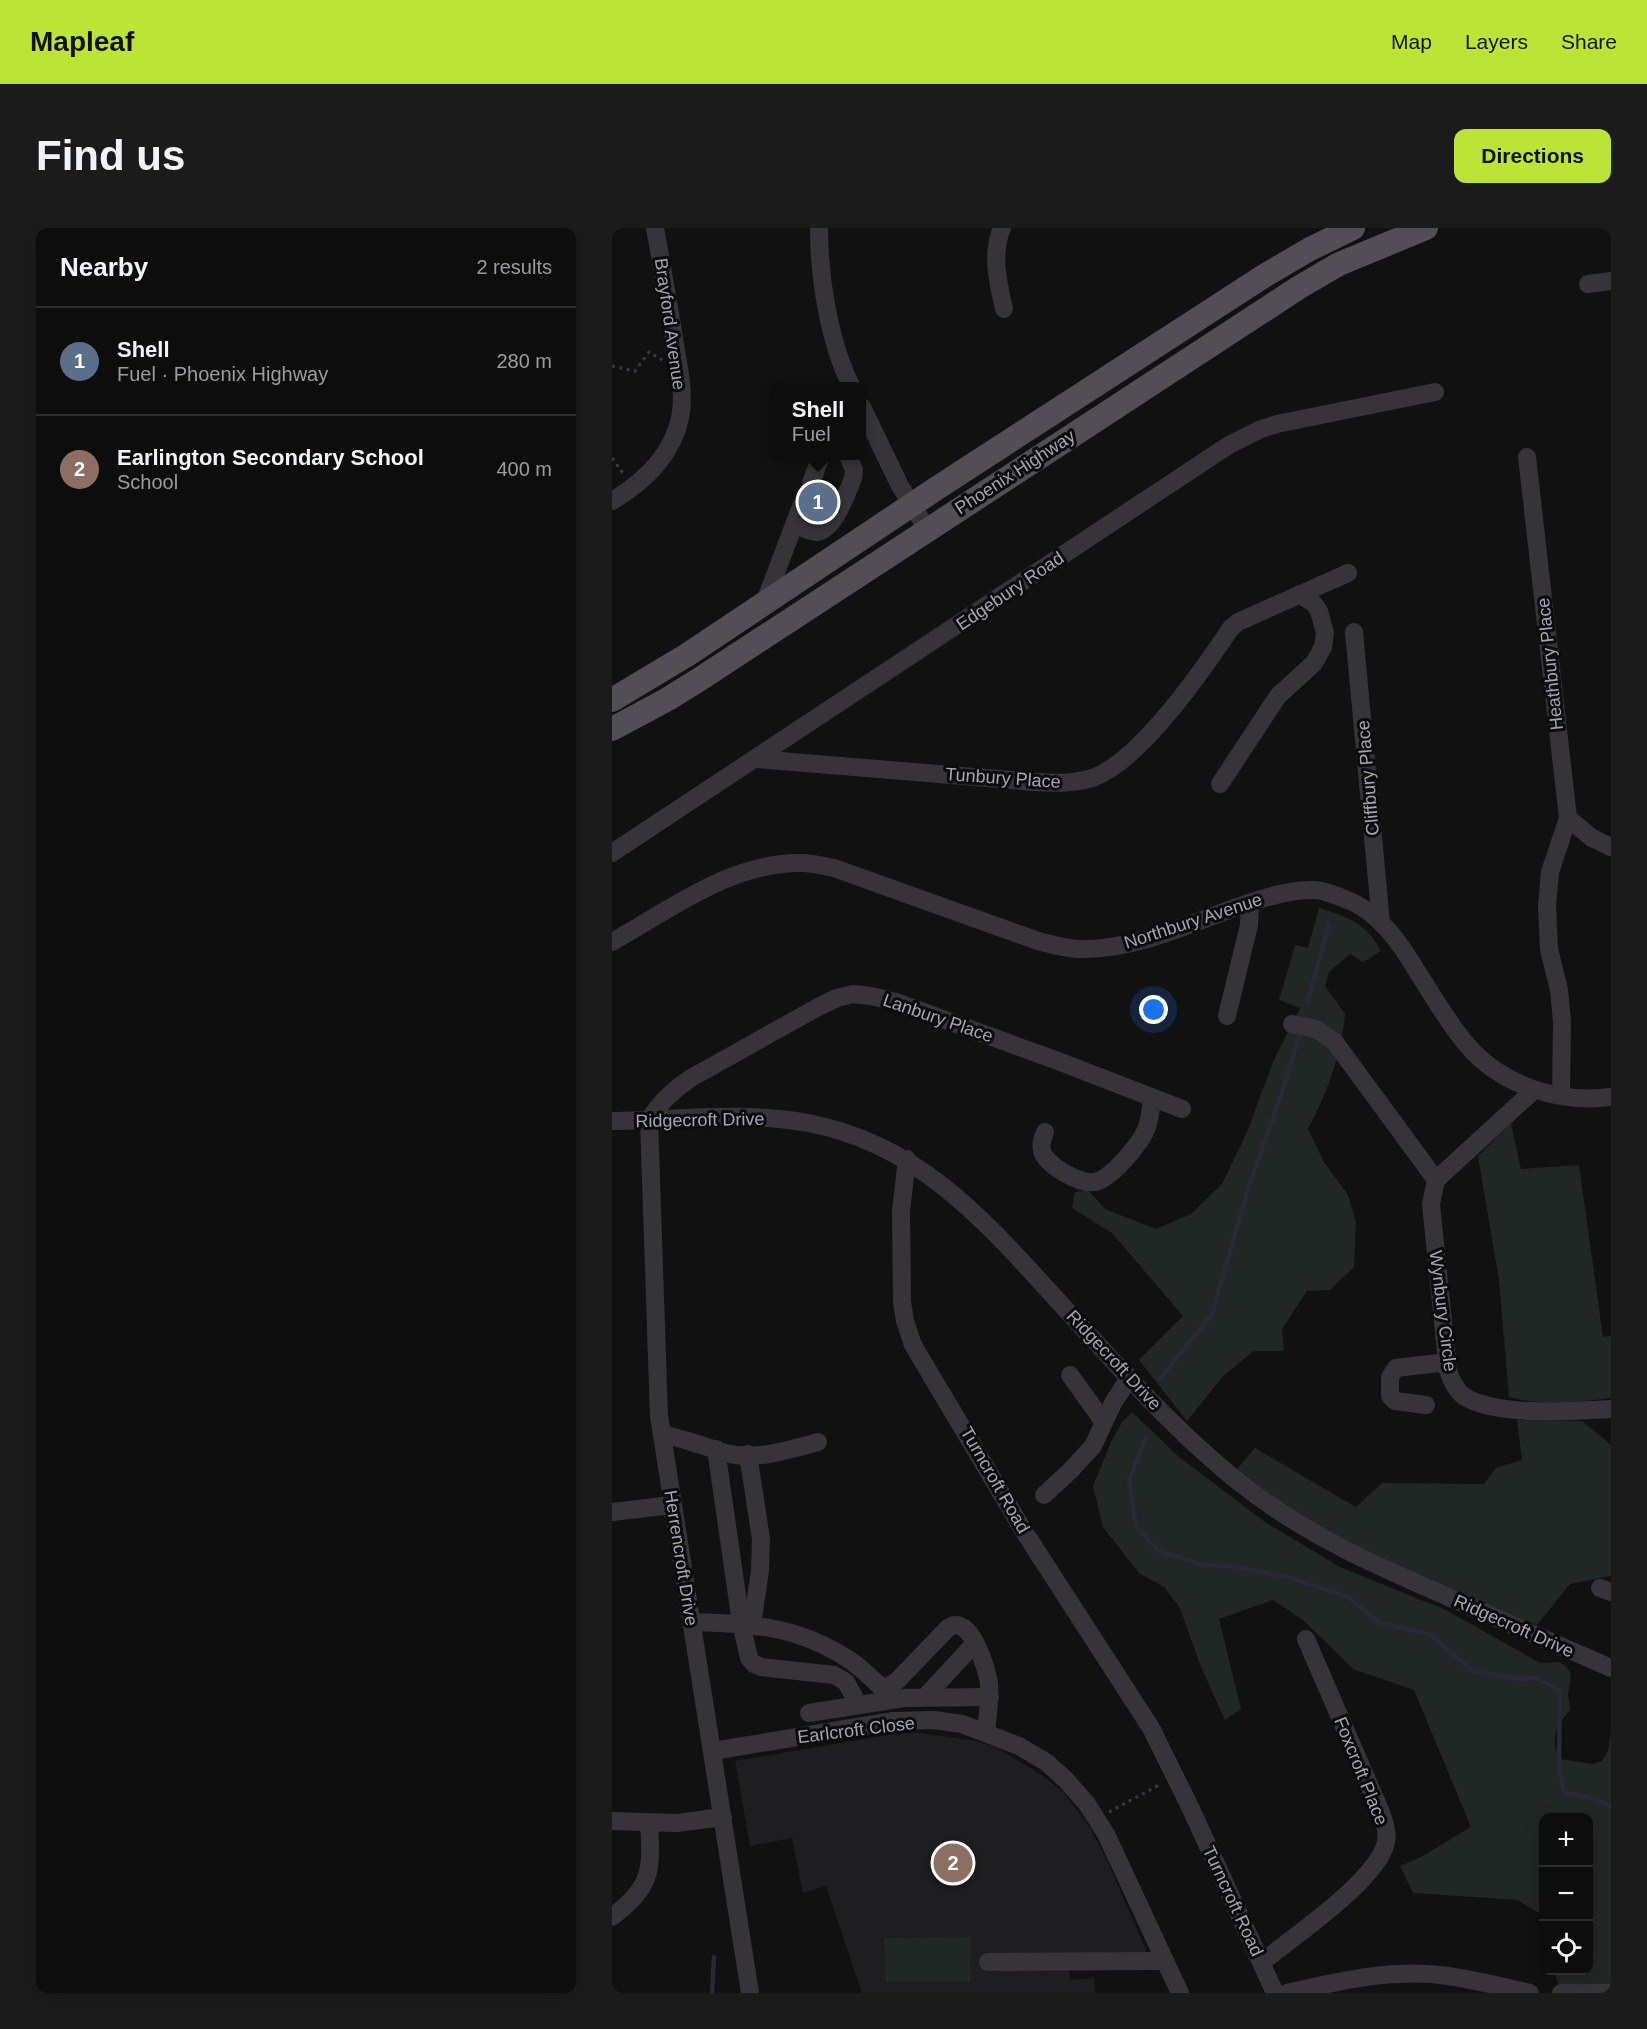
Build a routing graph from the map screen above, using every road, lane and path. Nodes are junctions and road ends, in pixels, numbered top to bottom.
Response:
1 (655, 228) edge
2 (819, 228) edge
3 (1002, 228) edge
4 (1353, 228) edge
5 (1426, 228) edge
6 (1611, 281) edge
7 (1588, 284) dead end
8 (1004, 309) dead end
9 (677, 354) junction
10 (612, 366) edge
11 (847, 382) edge
12 (1435, 392) dead end
13 (866, 417) edge
14 (1527, 457) dead end
15 (612, 458) edge
16 (820, 460) edge
17 (850, 460) edge
18 (811, 483) tunnel mouth
19 (633, 486) junction
20 (612, 501) edge
21 (912, 505) junction
22 (927, 529) junction
23 (787, 545) junction
24 (1348, 573) dead end
25 (804, 577) junction
26 (1300, 594) junction
27 (764, 604) junction
28 (1354, 632) dead end
29 (612, 700) edge
30 (612, 729) edge
31 (757, 759) junction
32 (1220, 784) dead end
33 (1568, 818) junction
34 (1611, 847) edge
35 (612, 853) edge
36 (1250, 903) junction
37 (1381, 923) junction
38 (613, 939) edge
39 (1227, 1016) dead end
40 (1292, 1024) dead end
41 (1534, 1090) junction
42 (1561, 1096) junction
43 (1611, 1097) edge
44 (1152, 1098) junction
45 (1182, 1109) dead end
46 (649, 1120) junction
47 (612, 1121) edge
48 (1045, 1132) dead end
49 (907, 1159) junction
50 (1436, 1180) junction
51 (1447, 1362) junction
52 (1070, 1375) dead end
53 (1130, 1377) junction
54 (1426, 1404) dead end
55 (1611, 1409) edge
56 (1103, 1421) junction
57 (662, 1434) junction
58 (818, 1442) dead end
59 (716, 1449) junction
60 (748, 1454) junction
61 (1044, 1495) dead end
62 (672, 1505) junction
63 (612, 1512) edge
64 (691, 1622) junction
65 (747, 1624) junction
66 (1306, 1639) dead end
67 (975, 1643) junction
68 (1611, 1668) edge
69 (884, 1695) junction
70 (925, 1697) junction
71 (990, 1697) junction
72 (858, 1704) junction
73 (809, 1713) dead end
74 (986, 1732) junction
75 (713, 1751) junction
76 (1175, 1776) junction
77 (723, 1817) junction
78 (1096, 1819) junction
79 (612, 1821) edge
80 (649, 1823) junction
81 (612, 1917) edge
82 (1165, 1961) junction
83 (988, 1962) dead end
84 (1262, 1962) junction
85 (750, 1993) edge
86 (1180, 1993) edge
87 (1275, 1993) edge
88 (1287, 1993) edge
89 (1530, 1993) edge
90 (1561, 1993) edge
91 (1611, 1993) edge

1 - 9 street, Brayford Avenue
2 - 11 street
3 - 8 street
4 - 21 main road, Phoenix Highway
5 - 22 main road, Phoenix Highway
6 - 7 street
9 - 10 path
9 - 19 street, Brayford Avenue
12 - 31 street, Edgebury Road
13 - 21 street
14 - 33 street, Heathbury Place
15 - 19 path
16 - 18 street
17 - 23 street
19 - 20 street, Brayford Avenue
21 - 22 street
21 - 25 main road, Phoenix Highway
22 - 30 main road, Phoenix Highway
23 - 25 street
23 - 27 street
24 - 26 street, Tunbury Place
25 - 27 main road, Phoenix Highway
26 - 31 street, Tunbury Place
26 - 32 street
27 - 29 main road, Phoenix Highway
28 - 37 street, Cliffbury Place
31 - 35 street, Edgebury Road
33 - 34 street
33 - 42 street
36 - 37 street, Northbury Avenue
36 - 38 street, Northbury Avenue
36 - 39 street
37 - 41 street, Northbury Avenue
40 - 50 street
41 - 42 street, Northbury Avenue
41 - 50 street
42 - 43 street, Northbury Avenue
44 - 45 street, Lanbury Place
44 - 46 street, Lanbury Place
44 - 48 street
46 - 47 street, Ridgecroft Drive
46 - 49 street, Ridgecroft Drive
46 - 57 street, Herrencroft Drive
49 - 53 street, Ridgecroft Drive
49 - 76 street, Turncroft Road
50 - 51 street, Wynbury Circle
51 - 54 street
51 - 55 street, Wynbury Circle
52 - 56 street
53 - 56 street
53 - 68 street, Ridgecroft Drive
56 - 61 street
57 - 59 street
57 - 62 street, Herrencroft Drive
58 - 60 street
59 - 60 street
59 - 65 street
60 - 65 street
62 - 63 street
62 - 64 street, Herrencroft Drive
64 - 65 street
64 - 75 street, Herrencroft Drive
65 - 69 street
65 - 72 street
66 - 84 street, Foxcroft Place
67 - 69 street
67 - 70 street
67 - 71 street
69 - 70 street
69 - 72 street
70 - 71 street
71 - 74 street
72 - 73 street
74 - 75 street, Earlcroft Close
74 - 78 street, Earlcroft Close
75 - 77 street, Herrencroft Drive
76 - 78 path
76 - 84 street, Turncroft Road
77 - 80 street
77 - 85 street, Herrencroft Drive
78 - 82 street, Earlcroft Close
79 - 80 street
80 - 81 street
82 - 83 street
82 - 86 street, Earlcroft Close
84 - 87 street, Turncroft Road
88 - 89 street
90 - 91 street

